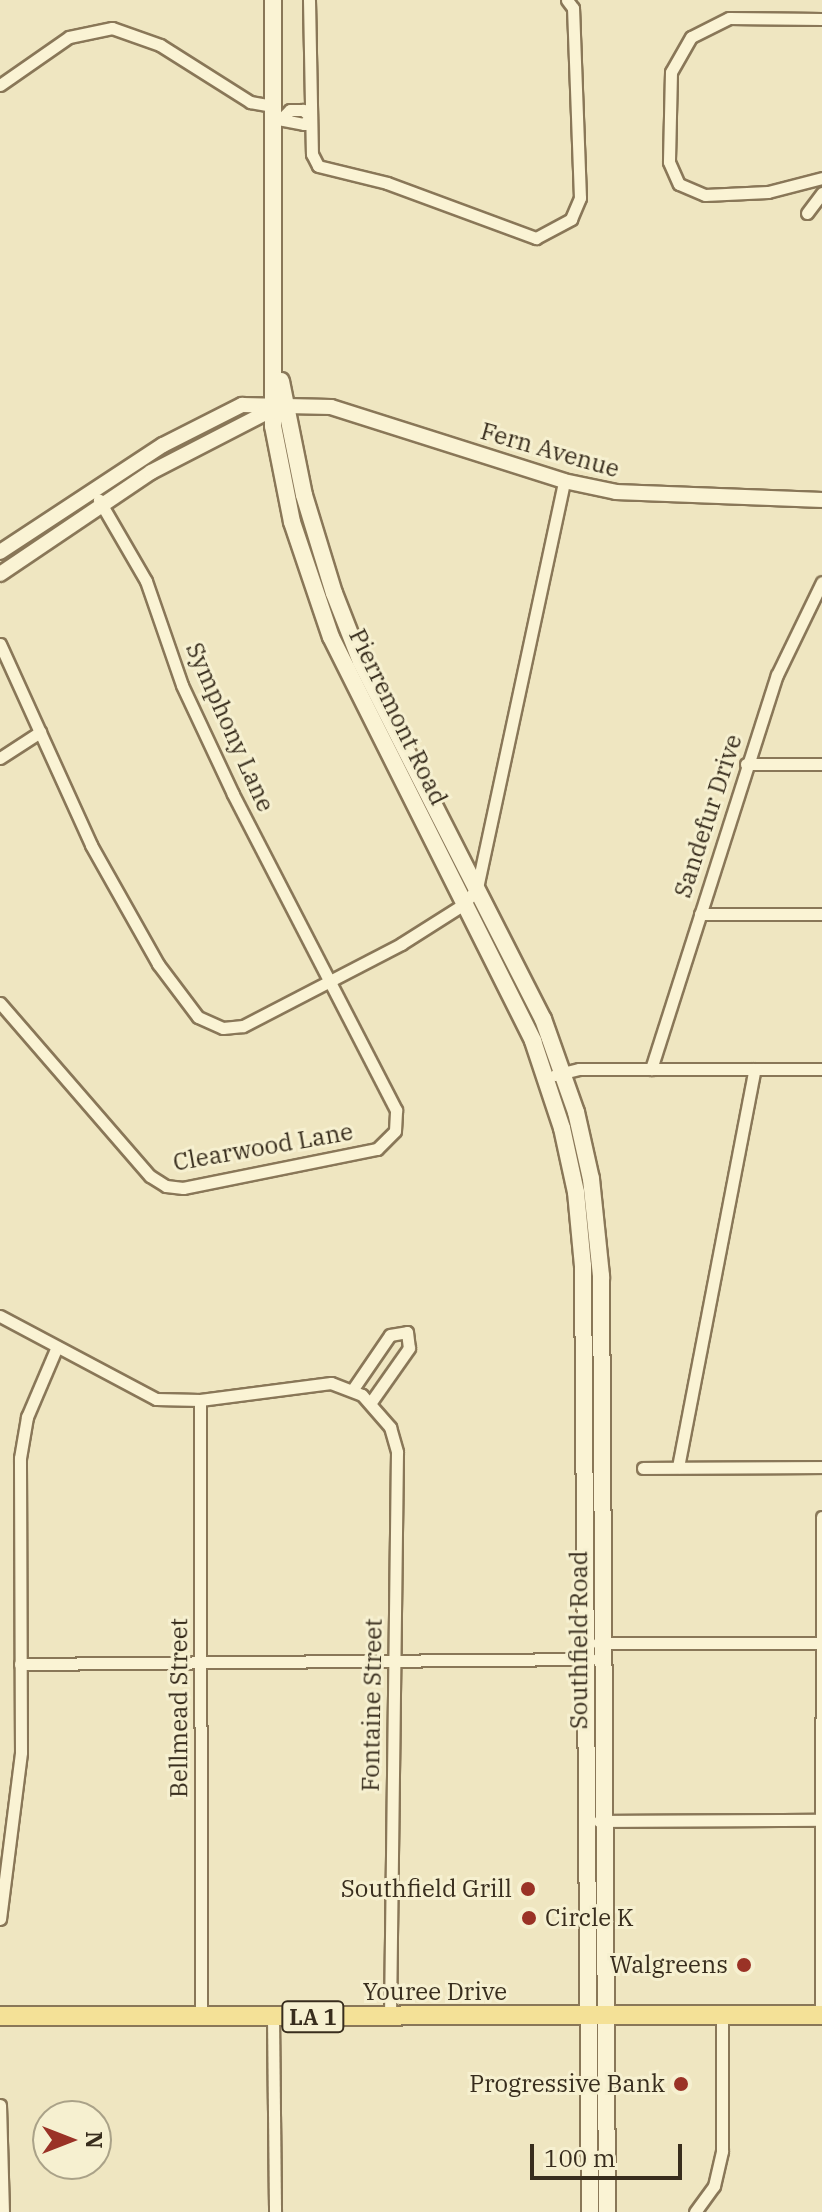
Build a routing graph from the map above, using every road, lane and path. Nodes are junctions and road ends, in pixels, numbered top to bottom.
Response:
1 (273, 0) edge
2 (309, 0) edge
3 (570, 4) edge
4 (822, 19) edge
5 (0, 85) edge
6 (277, 114) junction
7 (311, 117) junction
8 (822, 178) edge
9 (822, 193) edge
10 (807, 213) dead end
11 (280, 408) junction
12 (564, 481) junction
13 (91, 490) junction
14 (822, 500) edge
15 (101, 503) junction
16 (0, 552) edge
17 (0, 574) edge
18 (822, 582) edge
19 (807, 610) junction
20 (822, 610) edge
21 (0, 644) edge
22 (354, 665) junction
23 (40, 732) junction
24 (0, 758) edge
25 (746, 764) junction
26 (822, 764) edge
27 (452, 839) junction
28 (437, 849) junction
29 (477, 888) junction
30 (464, 904) junction
31 (700, 914) junction
32 (822, 914) edge
33 (331, 982) junction
34 (0, 1003) edge
35 (651, 1069) junction
36 (755, 1069) junction
37 (822, 1069) edge
38 (555, 1075) junction
39 (586, 1202) junction
40 (0, 1316) edge
41 (601, 1348) junction
42 (56, 1349) junction
43 (584, 1349) junction
44 (353, 1389) junction
45 (200, 1400) junction
46 (371, 1402) junction
47 (585, 1465) junction
48 (602, 1466) junction
49 (678, 1467) junction
50 (822, 1467) edge
51 (643, 1468) dead end
52 (822, 1517) edge
53 (821, 1643) edge
54 (585, 1651) junction
55 (604, 1651) junction
56 (395, 1658) junction
57 (201, 1663) junction
58 (20, 1664) junction
59 (821, 1820) edge
60 (587, 1821) junction
61 (604, 1821) junction
62 (0, 1919) edge
63 (598, 2014) junction
64 (722, 2015) junction
65 (821, 2015) edge
66 (0, 2016) edge
67 (201, 2017) junction
68 (273, 2017) junction
69 (390, 2017) junction
70 (0, 2105) edge
71 (599, 2210) edge
72 (3, 2212) edge
73 (275, 2212) edge
74 (695, 2212) edge

1 - 6 main road, Pierremont Road
2 - 7 street
3 - 7 street
4 - 8 street
5 - 6 street
6 - 7 street
6 - 11 main road, Pierremont Road
9 - 10 street
11 - 12 street, Fern Avenue
11 - 13 street, Fern Avenue
11 - 15 street, Fern Avenue
11 - 22 main road, Pierremont Road
12 - 14 street, Fern Avenue
12 - 29 street
13 - 15 street, Symphony Lane
13 - 16 street, Fern Avenue
15 - 17 street, Fern Avenue
15 - 33 street, Symphony Lane
18 - 19 street, Sandefur Drive
19 - 20 street
19 - 25 street, Sandefur Drive
21 - 23 street
22 - 27 main road, Pierremont Road
22 - 28 main road, Pierremont Road
23 - 24 street
23 - 33 street
25 - 26 street
25 - 31 street, Sandefur Drive
27 - 28 main road
27 - 29 main road, Pierremont Road
28 - 30 main road, Pierremont Road
29 - 30 street
29 - 38 main road, Pierremont Road
30 - 33 street
30 - 38 main road, Pierremont Road
31 - 32 street
31 - 35 street, Sandefur Drive
33 - 34 street, Clearwood Lane
35 - 36 street
35 - 38 street
36 - 37 street
36 - 49 street
38 - 39 main road, Southfield Road
39 - 41 main road, Southfield Road
39 - 43 main road, Southfield Road
40 - 42 street
41 - 43 main road
41 - 48 main road, Southfield Road
42 - 45 street
42 - 58 street
43 - 47 main road, Southfield Road
44 - 45 street
44 - 46 street
44 - 46 street
45 - 57 street, Bellmead Street
46 - 56 street, Fontaine Street
47 - 48 main road
47 - 54 main road, Southfield Road
48 - 55 main road, Southfield Road
49 - 50 street
49 - 51 street
52 - 53 street
53 - 55 street
53 - 59 street
54 - 55 street
54 - 56 street
54 - 60 main road, Southfield Road
55 - 61 main road, Southfield Road
56 - 57 street
56 - 69 street, Fontaine Street
57 - 58 street
57 - 67 street, Bellmead Street
58 - 62 street
59 - 61 street
59 - 65 street
60 - 61 street
60 - 63 main road, Southfield Road
61 - 63 main road, Southfield Road
63 - 64 main road, Youree Drive / LA 1
63 - 69 main road, Youree Drive / LA 1
63 - 71 main road, Southfield Road
64 - 65 main road, Youree Drive / LA 1
64 - 74 street
66 - 67 main road, Youree Drive / LA 1
67 - 68 main road, Youree Drive / LA 1
68 - 69 main road, Youree Drive / LA 1
68 - 73 street
70 - 72 street

